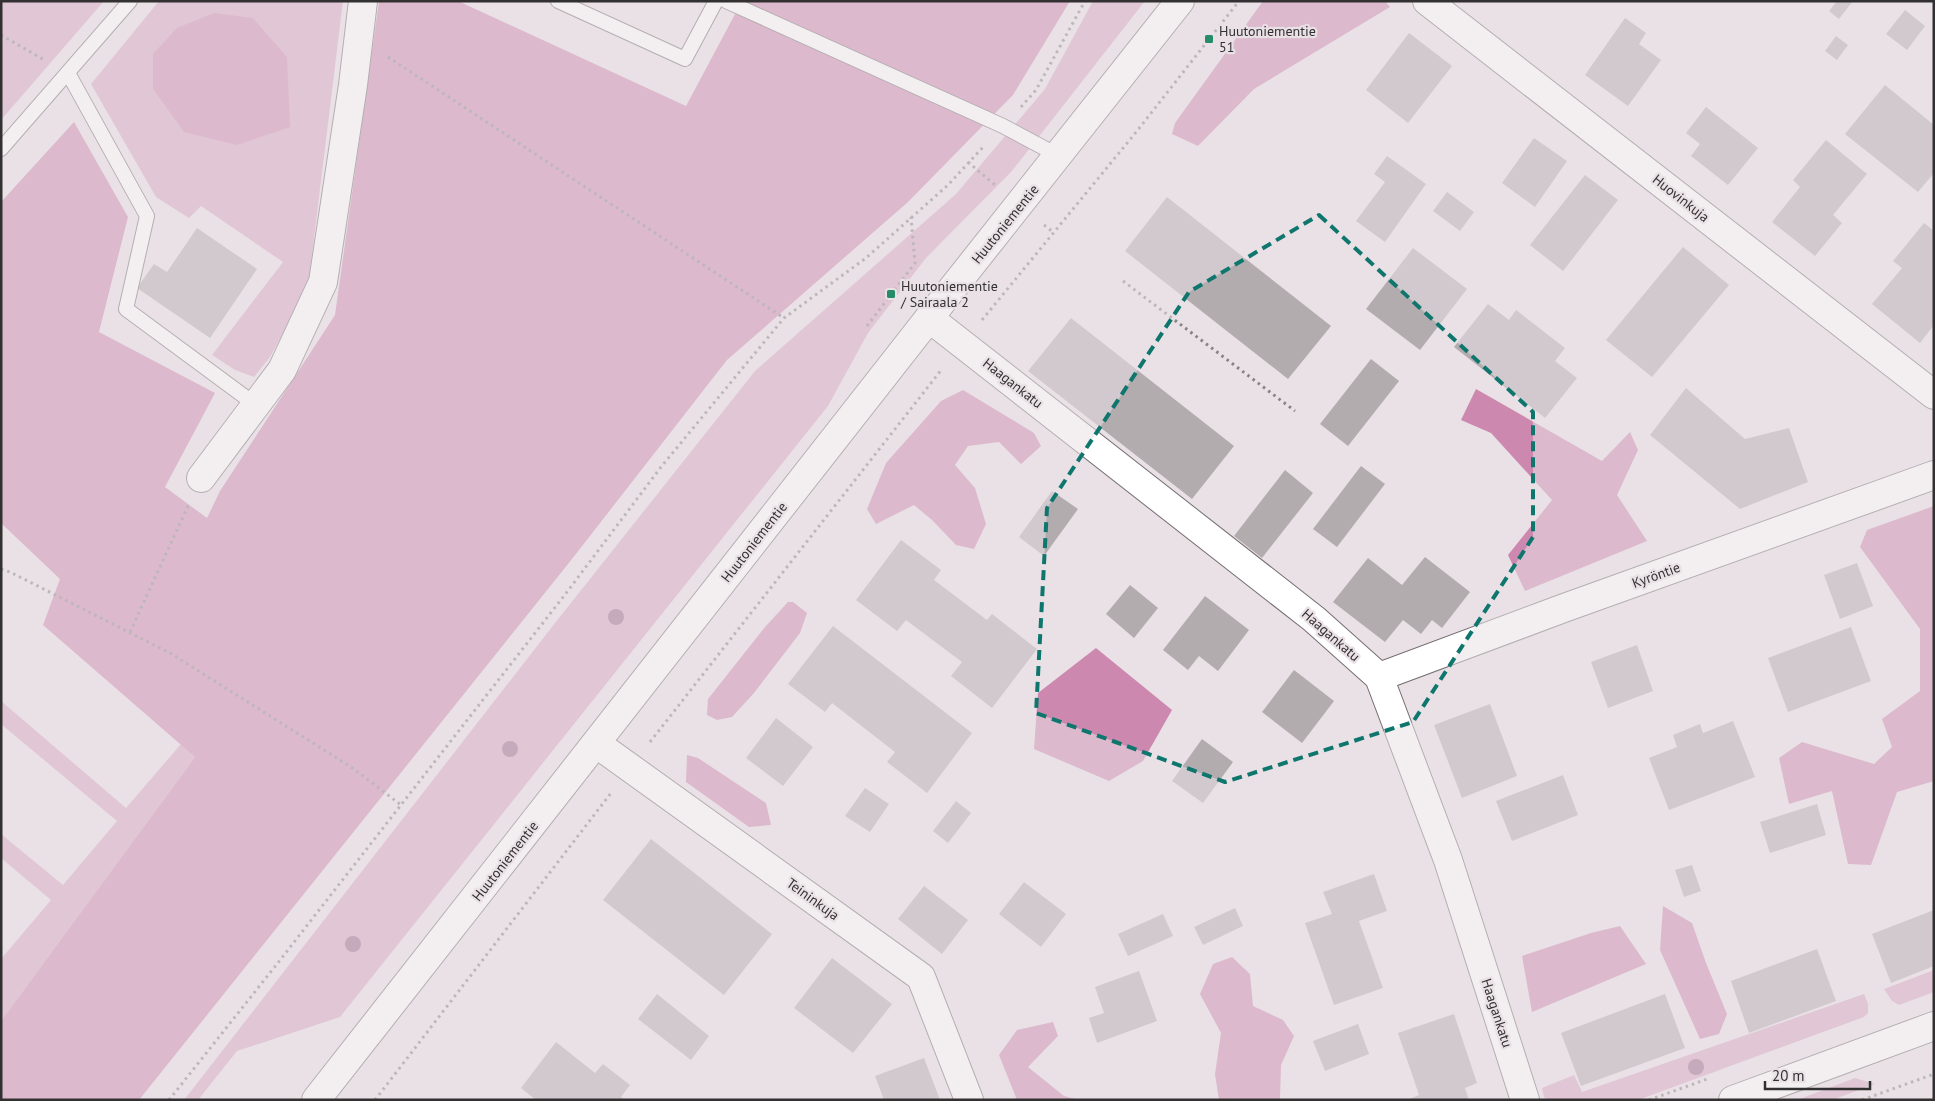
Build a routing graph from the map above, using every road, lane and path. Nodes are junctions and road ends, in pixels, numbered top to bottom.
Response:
1 (130, 1) edge
2 (363, 1) edge
3 (558, 1) edge
4 (716, 1) edge
5 (726, 1) edge
6 (1086, 1) edge
7 (1180, 1) edge
8 (1239, 1) edge
9 (1427, 1) edge
10 (1, 35) edge
11 (358, 38) junction
12 (68, 73) junction
13 (1003, 126) junction
14 (1, 149) edge
15 (1059, 156) junction
16 (911, 217) junction
17 (1123, 281) dead end
18 (784, 318) junction
19 (929, 318) junction
20 (867, 326) dead end
21 (963, 343) junction
22 (1934, 395) edge
23 (256, 405) junction
24 (1295, 411) dead end
25 (1934, 474) edge
26 (201, 478) joint
27 (1, 569) edge
28 (130, 632) junction
29 (1379, 677) junction
30 (597, 744) junction
31 (631, 767) junction
32 (401, 805) junction
33 (1934, 1026) edge
34 (1934, 1074) edge
35 (320, 1094) edge
36 (169, 1100) edge
37 (374, 1100) edge
38 (969, 1100) edge
39 (1525, 1100) edge
40 (1733, 1100) edge
41 (1862, 1100) edge

1 - 12 lane
2 - 11 street
3 - 4 lane
5 - 13 lane
6 - 13 path
7 - 15 street, Huutoniementie
8 - 21 path
9 - 22 street, Huovinkuja
10 - 12 path
11 - 18 path
11 - 23 street
12 - 14 lane
12 - 23 lane
13 - 15 lane
13 - 16 path
15 - 19 street, Huutoniementie
16 - 18 path
16 - 20 path
17 - 24 path
18 - 32 path
19 - 21 street, Haagankatu
19 - 30 street, Huutoniementie
21 - 29 street, Haagankatu
21 - 31 path
23 - 26 street
25 - 29 street, Kyröntie
26 - 28 path
27 - 28 path
28 - 32 path
29 - 39 street, Haagankatu
30 - 31 street, Teininkuja
30 - 35 street, Huutoniementie
31 - 37 path
31 - 38 street, Teininkuja
32 - 36 path
33 - 40 street
34 - 41 path

